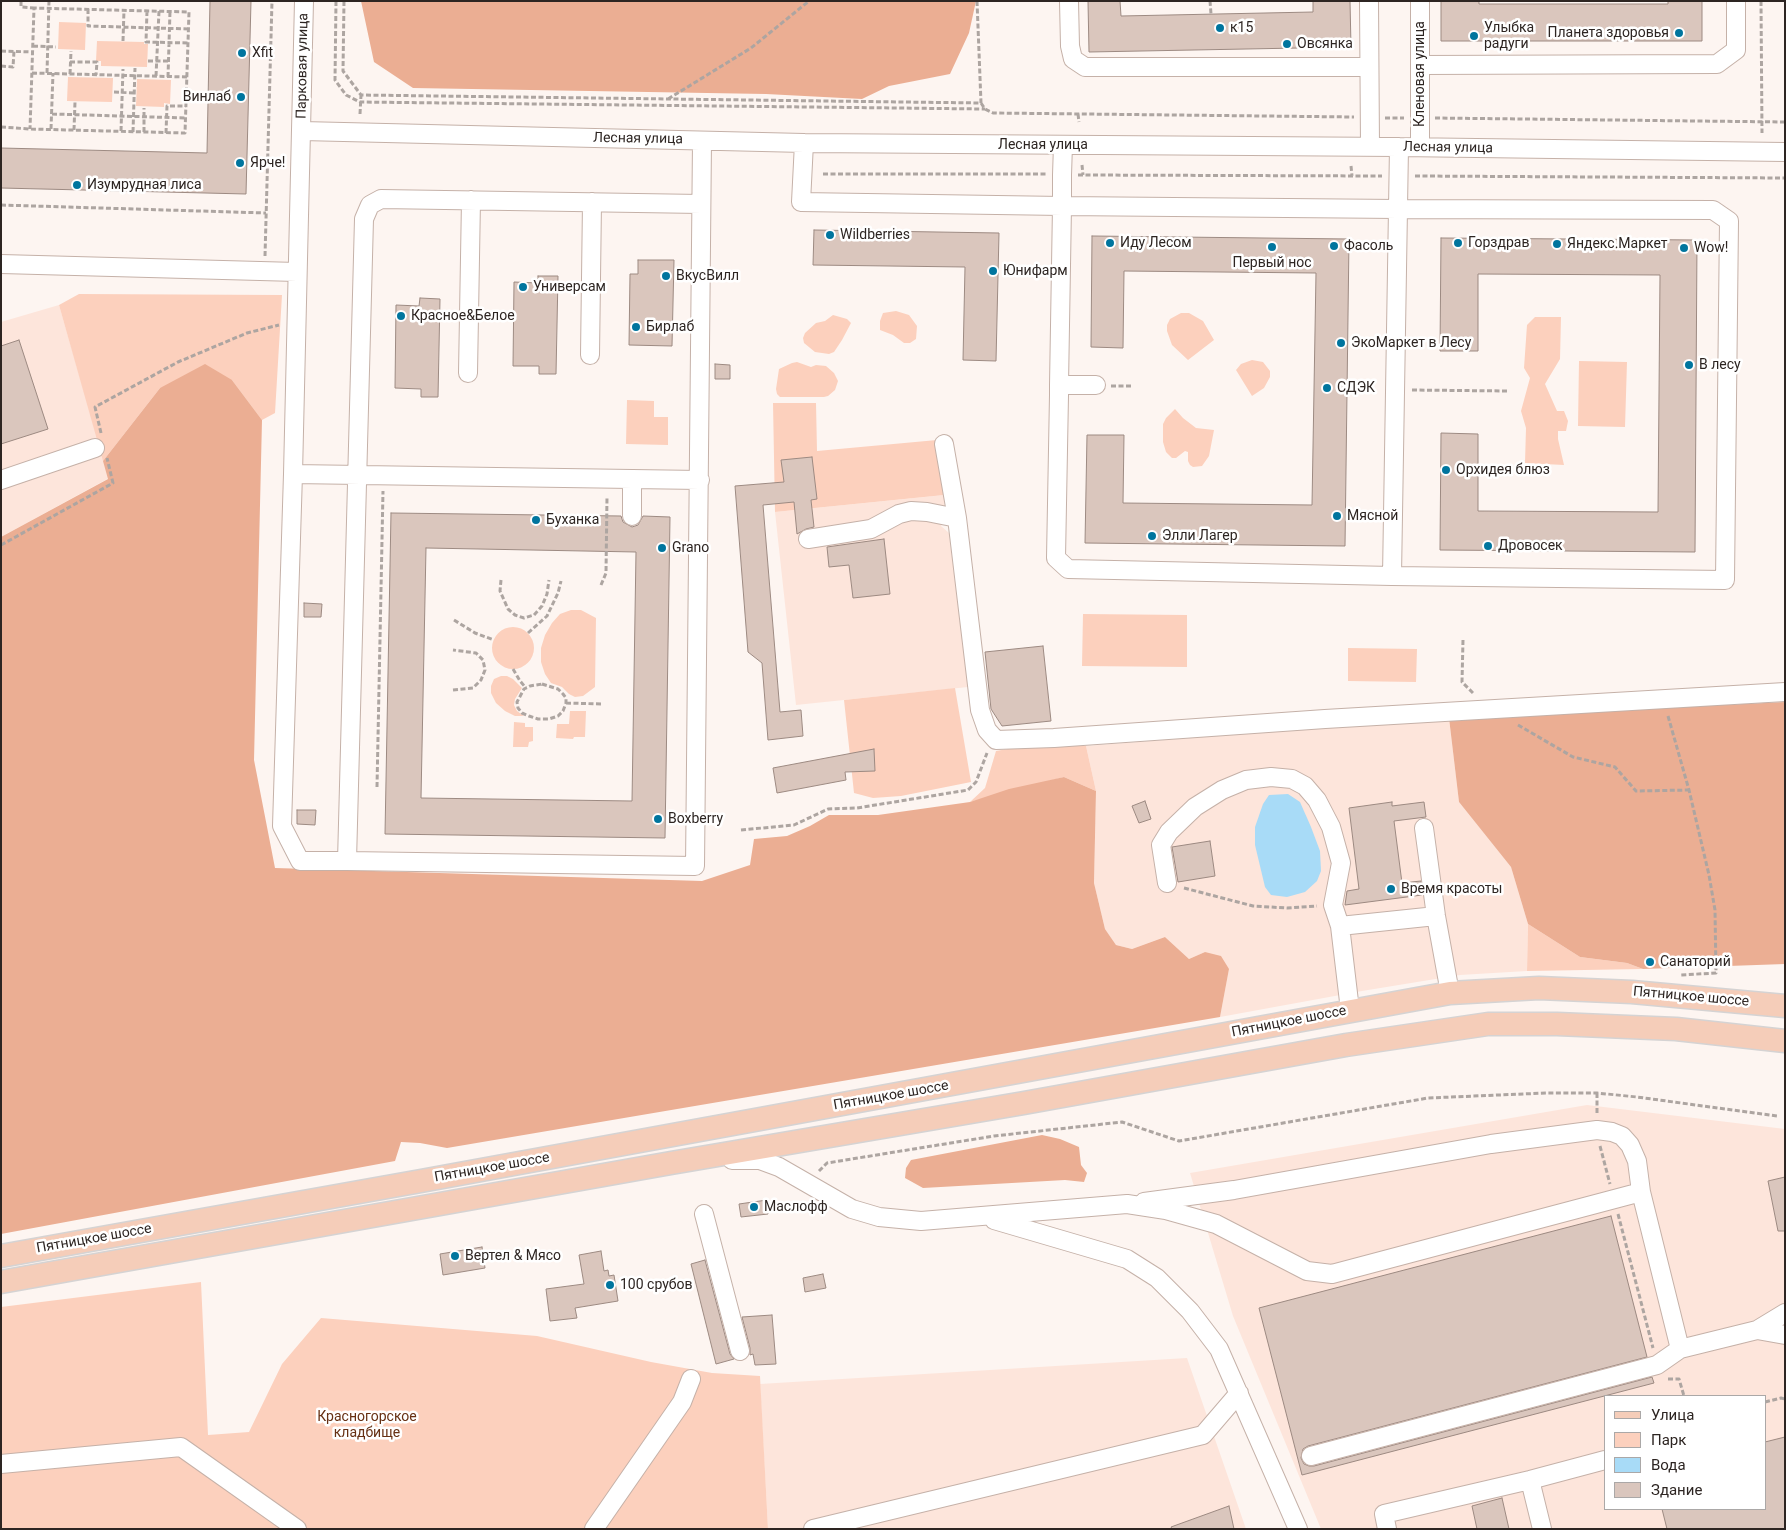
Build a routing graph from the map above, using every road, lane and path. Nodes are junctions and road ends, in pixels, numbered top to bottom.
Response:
1 (21, 1) edge
2 (49, 1) edge
3 (272, 1) edge
4 (304, 1) edge
5 (336, 1) edge
6 (344, 1) edge
7 (809, 1) edge
8 (978, 1) edge
9 (1069, 1) edge
10 (1210, 1) edge
11 (1369, 1) edge
12 (1420, 1) edge
13 (1736, 1) edge
14 (1761, 1) edge
15 (34, 8) junction
16 (49, 8) junction
17 (88, 9) junction
18 (124, 10) junction
19 (147, 11) junction
20 (158, 11) junction
21 (170, 12) junction
22 (1210, 14) dead end
23 (124, 27) junction
24 (146, 27) junction
25 (158, 28) junction
26 (170, 28) junction
27 (189, 29) junction
28 (123, 41) dead end
29 (158, 42) junction
30 (169, 42) junction
31 (188, 43) junction
32 (33, 46) junction
33 (48, 47) junction
34 (56, 47) dead end
35 (1, 51) edge
36 (14, 51) junction
37 (70, 51) dead end
38 (33, 52) junction
39 (148, 61) dead end
40 (157, 61) junction
41 (169, 61) junction
42 (70, 62) junction
43 (1, 66) edge
44 (1420, 66) junction
45 (1369, 67) junction
46 (135, 68) dead end
47 (123, 69) dead end
48 (32, 73) junction
49 (47, 73) junction
50 (53, 73) junction
51 (70, 74) junction
52 (96, 75) junction
53 (122, 75) junction
54 (134, 76) junction
55 (156, 76) junction
56 (168, 77) junction
57 (187, 77) junction
58 (114, 92) dead end
59 (122, 92) junction
60 (134, 93) junction
61 (360, 95) junction
62 (668, 98) junction
63 (74, 102) dead end
64 (360, 102) junction
65 (981, 103) junction
66 (186, 106) junction
67 (144, 108) dead end
68 (985, 109) junction
69 (52, 114) junction
70 (360, 114) dead end
71 (1078, 114) junction
72 (74, 115) junction
73 (121, 116) junction
74 (133, 116) junction
75 (144, 117) junction
76 (1369, 117) junction
77 (166, 118) junction
78 (186, 118) junction
79 (1420, 118) junction
80 (1078, 122) dead end
81 (1762, 122) junction
82 (1785, 122) edge
83 (1, 128) edge
84 (30, 129) junction
85 (51, 130) junction
86 (74, 130) junction
87 (302, 131) junction
88 (121, 132) junction
89 (133, 132) junction
90 (144, 132) junction
91 (166, 133) junction
92 (1762, 133) dead end
93 (702, 141) junction
94 (804, 143) junction
95 (1063, 145) junction
96 (1370, 147) junction
97 (1399, 147) junction
98 (1420, 148) junction
99 (1785, 152) edge
100 (1082, 164) dead end
101 (1352, 166) dead end
102 (823, 174) dead end
103 (1062, 174) junction
104 (1083, 175) junction
105 (1352, 176) junction
106 (1398, 176) junction
107 (1785, 178) edge
108 (471, 200) junction
109 (592, 202) junction
110 (701, 204) junction
111 (1, 205) edge
112 (1062, 206) junction
113 (1398, 209) junction
114 (266, 213) junction
115 (1, 264) edge
116 (265, 271) junction
117 (298, 272) junction
118 (297, 321) junction
119 (590, 355) dead end
120 (468, 373) dead end
121 (1059, 384) junction
122 (1096, 385) dead end
123 (1395, 390) junction
124 (1507, 391) dead end
125 (944, 444) dead end
126 (101, 446) junction
127 (294, 474) junction
128 (357, 475) junction
129 (383, 476) junction
130 (632, 479) junction
131 (1, 480) edge
132 (700, 480) junction
133 (607, 497) dead end
134 (632, 516) dead end
135 (957, 518) junction
136 (808, 539) dead end
137 (1, 544) edge
138 (1392, 576) junction
139 (501, 580) dead end
140 (548, 580) dead end
141 (561, 581) dead end
142 (601, 585) dead end
143 (454, 620) dead end
144 (528, 633) dead end
145 (494, 640) dead end
146 (1462, 640) dead end
147 (453, 650) dead end
148 (513, 669) dead end
149 (526, 688) junction
150 (453, 690) dead end
151 (1785, 692) edge
152 (1663, 699) junction
153 (566, 703) junction
154 (602, 704) dead end
155 (1490, 709) junction
156 (996, 740) junction
157 (377, 787) dead end
158 (1688, 790) junction
159 (1424, 828) dead end
160 (741, 830) dead end
161 (347, 861) junction
162 (1167, 884) joint
163 (1333, 905) junction
164 (1436, 916) junction
165 (1340, 926) junction
166 (1678, 975) dead end
167 (1450, 993) junction
168 (1785, 1006) edge
169 (1350, 1010) junction
170 (1785, 1041) edge
171 (1597, 1093) junction
172 (1777, 1116) dead end
173 (1597, 1130) junction
174 (671, 1163) junction
175 (814, 1186) junction
176 (1641, 1192) junction
177 (1614, 1199) junction
178 (1127, 1204) junction
179 (704, 1214) dead end
180 (981, 1217) junction
181 (1, 1256) edge
182 (1, 1282) edge
183 (1785, 1313) edge
184 (1756, 1330) junction
185 (1785, 1335) edge
186 (1680, 1349) junction
187 (740, 1351) dead end
188 (1657, 1365) junction
189 (691, 1379) dead end
190 (1239, 1393) junction
191 (1684, 1395) edge
192 (1785, 1399) edge
193 (1766, 1402) edge
194 (1311, 1456) dead end
195 (1604, 1460) edge
196 (1, 1464) edge
197 (1530, 1480) junction
198 (297, 1529) edge
199 (594, 1529) edge
200 (813, 1529) edge
201 (1298, 1529) edge
202 (1387, 1529) edge
203 (1542, 1529) edge

1 - 15 path
2 - 16 path
3 - 114 path
4 - 87 street, Парковая улица
5 - 64 path
6 - 61 path
7 - 62 path
8 - 65 path
9 - 45 street
10 - 22 path
11 - 45 street
12 - 44 street, Кленовая улица
13 - 44 street
14 - 81 path
15 - 16 path
15 - 32 path
16 - 17 path
16 - 33 path
17 - 18 path
17 - 23 path
18 - 19 path
18 - 23 path
19 - 20 path
19 - 24 path
20 - 21 path
20 - 25 path
21 - 26 path
21 - 27 path
23 - 24 path
23 - 28 path
24 - 25 path
24 - 29 path
25 - 26 path
25 - 29 path
26 - 27 path
26 - 30 path
27 - 31 path
29 - 30 path
29 - 40 path
30 - 31 path
30 - 41 path
31 - 57 path
32 - 33 path
32 - 38 path
33 - 34 path
33 - 49 path
35 - 36 path
36 - 38 path
36 - 43 path
37 - 42 path
38 - 48 path
39 - 40 path
40 - 41 path
40 - 55 path
41 - 56 path
42 - 51 path
42 - 52 path
44 - 79 street, Кленовая улица
45 - 76 street
46 - 54 path
47 - 53 path
48 - 49 path
48 - 84 path
49 - 50 path
50 - 51 path
50 - 69 path
51 - 52 path
52 - 53 path
53 - 54 path
53 - 59 path
54 - 55 path
54 - 60 path
55 - 56 path
56 - 57 path
57 - 66 path
58 - 59 path
59 - 60 path
59 - 73 path
60 - 74 path
61 - 62 path
61 - 64 path
62 - 65 path
63 - 72 path
64 - 68 path
64 - 70 path
65 - 68 path
66 - 77 path
66 - 78 path
67 - 75 path
68 - 71 path
69 - 72 path
69 - 85 path
71 - 76 path
71 - 80 path
72 - 73 path
72 - 86 path
73 - 74 path
73 - 88 path
74 - 75 path
74 - 89 path
75 - 77 path
75 - 90 path
76 - 79 path
76 - 96 street
77 - 78 path
77 - 91 path
78 - 91 path
79 - 81 path
79 - 98 street, Кленовая улица
81 - 82 path
81 - 92 path
83 - 84 path
84 - 85 path
85 - 86 path
86 - 88 path
87 - 93 street, Лесная улица
87 - 117 street, Парковая улица
88 - 89 path
89 - 90 path
90 - 91 path
93 - 94 street, Лесная улица
93 - 110 street
94 - 95 street, Лесная улица
94 - 112 street
95 - 96 street, Лесная улица
95 - 103 street
96 - 97 street, Лесная улица
97 - 98 street, Лесная улица
97 - 106 street
98 - 99 street, Лесная улица
100 - 104 path
101 - 105 path
102 - 103 path
103 - 104 path
103 - 112 street
104 - 105 path
105 - 106 path
106 - 107 path
106 - 113 street
108 - 109 street
108 - 120 street
108 - 128 street
109 - 110 street
109 - 119 street
110 - 132 street
111 - 114 path
112 - 113 street
112 - 121 street
113 - 123 street
113 - 138 street
114 - 116 path
115 - 116 street
116 - 117 street
117 - 118 street, Парковая улица
118 - 126 path
118 - 127 street, Парковая улица
121 - 122 street
121 - 138 street
123 - 124 path
123 - 138 street
125 - 135 street
126 - 131 street
126 - 137 path
127 - 128 street
127 - 161 street, Парковая улица
128 - 129 street
128 - 161 street
129 - 130 street
129 - 157 path
130 - 132 street
130 - 134 street
132 - 161 street
133 - 142 path
135 - 136 street
135 - 156 street
139 - 140 path
141 - 144 path
143 - 145 path
146 - 155 path
147 - 150 path
148 - 149 path
149 - 153 path
149 - 153 path
151 - 152 street
152 - 155 street
152 - 158 path
153 - 154 path
155 - 156 street
155 - 158 path
156 - 160 path
158 - 166 path
159 - 164 street
162 - 163 path
162 - 163 street
163 - 165 street
164 - 165 street
164 - 167 street
165 - 169 street
167 - 168 main road, Пятницкое шоссе
167 - 169 main road, Пятницкое шоссе
169 - 181 main road, Пятницкое шоссе
170 - 174 main road, Пятницкое шоссе
171 - 172 path
171 - 173 path
171 - 175 path
173 - 176 street
173 - 177 path
173 - 178 street
174 - 175 street
174 - 182 main road, Пятницкое шоссе
175 - 180 street
176 - 177 street
176 - 186 street
177 - 178 street
177 - 188 path
178 - 180 street
179 - 187 street
180 - 190 street
183 - 184 street
184 - 185 street
184 - 186 street
186 - 188 street
188 - 191 path
188 - 194 street
189 - 199 street
190 - 200 street
190 - 201 street
192 - 193 path
195 - 197 street
196 - 198 street
197 - 202 street
197 - 203 street

